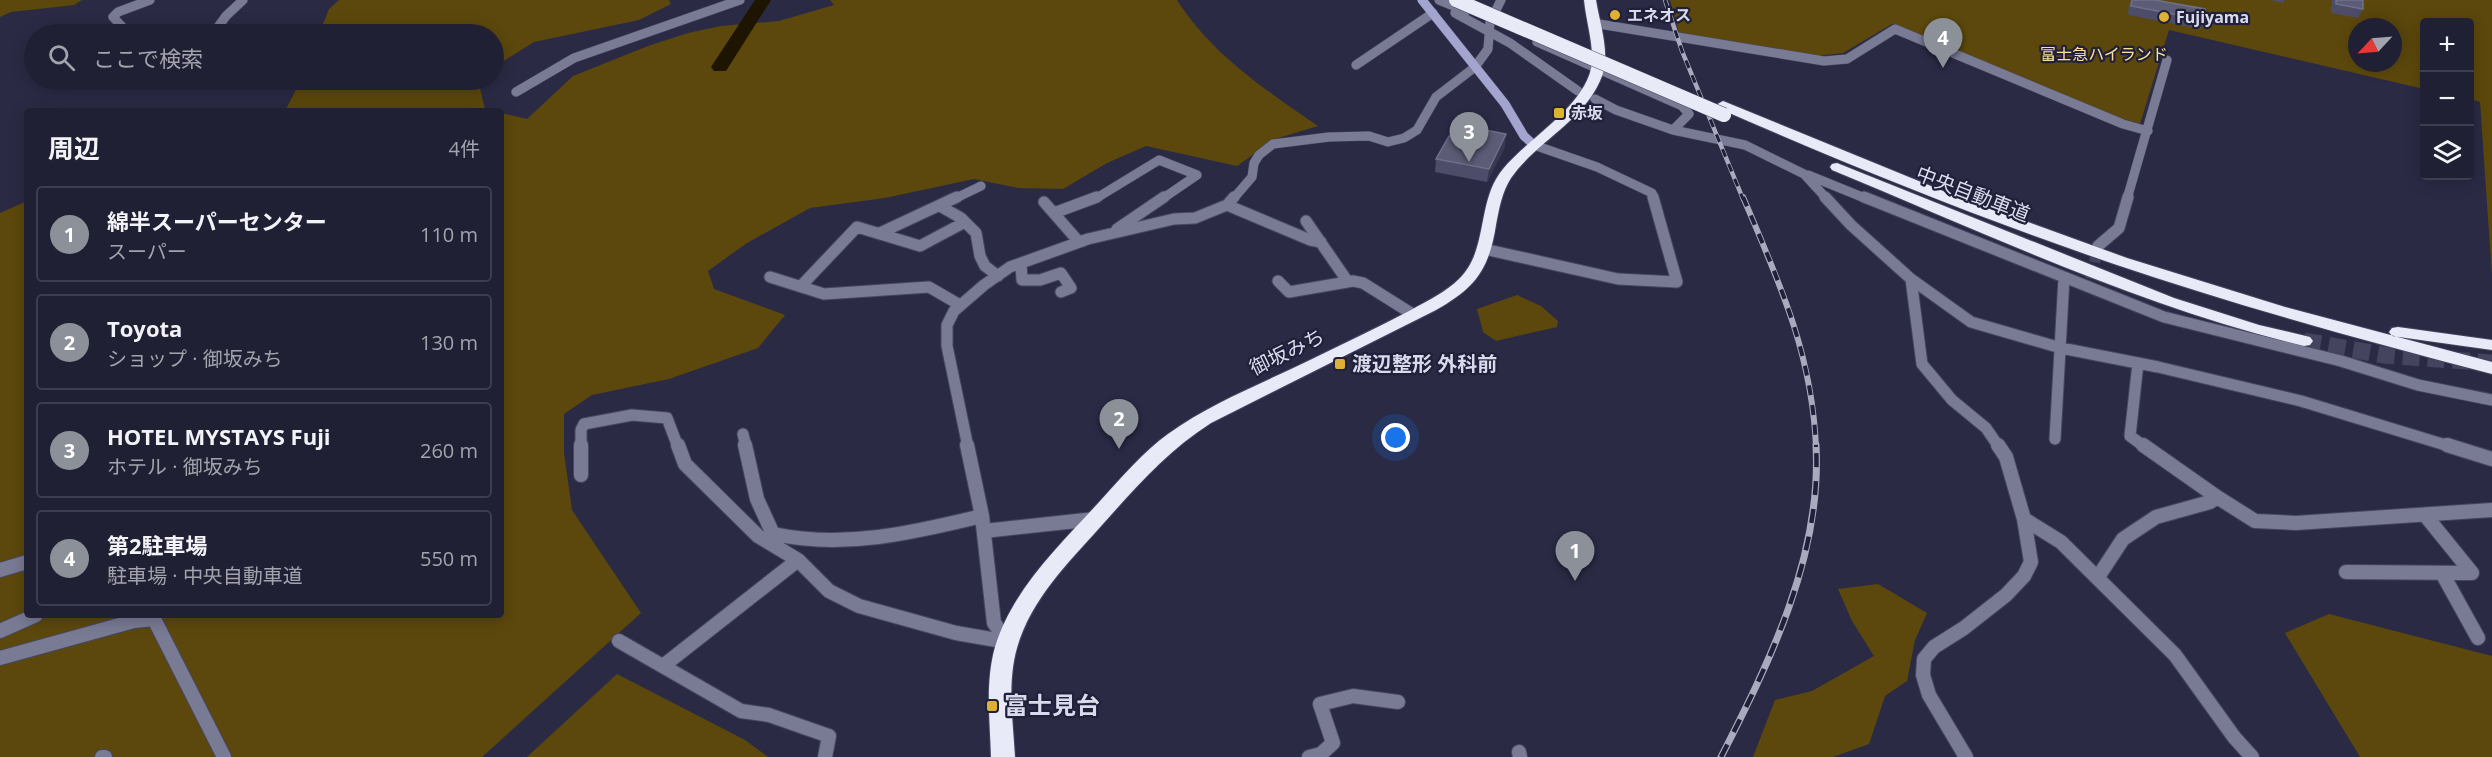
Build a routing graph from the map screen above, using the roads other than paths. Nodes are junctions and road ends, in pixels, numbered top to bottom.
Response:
1 (150, 0) edge
2 (243, 0) edge
3 (740, 0) edge
4 (1422, 0) edge
5 (1434, 0) edge
6 (1439, 0) edge
7 (1456, 0) edge
8 (1477, 0) edge
9 (1501, 0) edge
10 (1590, 0) edge
11 (1432, 13) junction
12 (1593, 23) junction
13 (120, 24) edge
14 (220, 24) edge
15 (1489, 26) junction
16 (2167, 60) dead end
17 (1356, 65) dead end
18 (1475, 67) junction
19 (1598, 69) junction
20 (1578, 91) dead end
21 (516, 92) dead end
22 (1595, 99) dead end
23 (1723, 110) junction
24 (1673, 130) junction
25 (2148, 131) junction
26 (1786, 142) junction
27 (1534, 145) junction
28 (1804, 174) junction
29 (981, 186) dead end
30 (1044, 202) dead end
31 (1227, 205) junction
32 (940, 206) junction
33 (1054, 213) junction
34 (1306, 221) dead end
35 (964, 222) junction
36 (880, 233) junction
37 (1108, 234) junction
38 (1321, 242) junction
39 (1078, 243) junction
40 (2069, 243) junction
41 (2097, 246) tunnel mouth
42 (1484, 249) junction
43 (1021, 264) junction
44 (998, 276) junction
45 (770, 277) dead end
46 (2064, 278) junction
47 (1911, 279) junction
48 (1278, 280) dead end
49 (1347, 282) junction
50 (801, 286) junction
51 (1061, 291) dead end
52 (960, 305) junction
53 (1414, 315) junction
54 (2304, 341) tunnel mouth
55 (2492, 345) edge
56 (2061, 348) junction
57 (2138, 363) junction
58 (2492, 368) edge
59 (2492, 379) edge
60 (2492, 399) edge
61 (743, 434) dead end
62 (2055, 439) dead end
63 (2492, 459) edge
64 (580, 475) dead end
65 (2217, 497) junction
66 (2492, 510) edge
67 (2425, 515) junction
68 (982, 516) junction
69 (1095, 519) junction
70 (2025, 519) junction
71 (984, 531) junction
72 (798, 560) junction
73 (24, 563) edge
74 (0, 570) edge
75 (2346, 572) dead end
76 (2442, 573) junction
77 (2098, 577) junction
78 (29, 618) edge
79 (0, 631) edge
80 (2478, 638) dead end
81 (619, 641) dead end
82 (1008, 642) junction
83 (0, 658) edge
84 (663, 666) junction
85 (1398, 702) dead end
86 (224, 757) edge
87 (825, 757) edge
88 (1003, 757) edge
89 (1309, 757) edge
90 (1966, 757) edge
91 (2252, 757) edge

1 - 13 street
2 - 14 street
3 - 21 street
4 - 11 street
5 - 15 street
6 - 15 street
7 - 23 highway, 中央自動車道, bridge
8 - 23 highway, 中央自動車道
9 - 15 street
10 - 12 highway
11 - 17 street
11 - 18 street
12 - 19 highway
12 - 25 street
15 - 18 street
15 - 19 street
15 - 20 street
16 - 25 street
18 - 27 street
18 - 31 street
19 - 24 street
19 - 27 highway, 御坂みち
22 - 24 street
23 - 26 highway, 中央自動車道
23 - 40 highway, 中央自動車道
24 - 28 street
25 - 41 street
26 - 54 highway
26 - 59 highway, 中央自動車道
27 - 42 highway, 御坂みち
27 - 42 street
28 - 46 street
28 - 47 street
29 - 32 street
30 - 33 street
31 - 37 street
31 - 38 street
32 - 35 street
32 - 36 street
33 - 37 street
33 - 39 street
34 - 38 street
35 - 36 street
35 - 44 street
36 - 50 street
37 - 39 street
38 - 49 street
39 - 43 street
40 - 55 highway
40 - 58 highway, 中央自動車道
42 - 53 highway, 御坂みち
43 - 44 street
43 - 51 street
44 - 52 street
45 - 50 street
46 - 56 street
46 - 60 street
47 - 56 street
47 - 70 street
48 - 49 street
49 - 53 street
50 - 52 street
52 - 68 street
53 - 69 highway, 御坂みち
56 - 57 street
56 - 62 street
57 - 63 street
57 - 65 street
61 - 68 street
64 - 72 street
65 - 67 street
65 - 77 street
66 - 67 street
67 - 76 street
68 - 71 street
69 - 71 street
69 - 82 highway, 御坂みち
70 - 77 street
70 - 90 street
71 - 82 street
72 - 82 street
72 - 84 street
73 - 74 street
75 - 76 street
76 - 80 street
77 - 91 street
78 - 79 street
81 - 84 street
82 - 88 highway, 御坂みち
83 - 86 street
84 - 87 street
85 - 89 street

